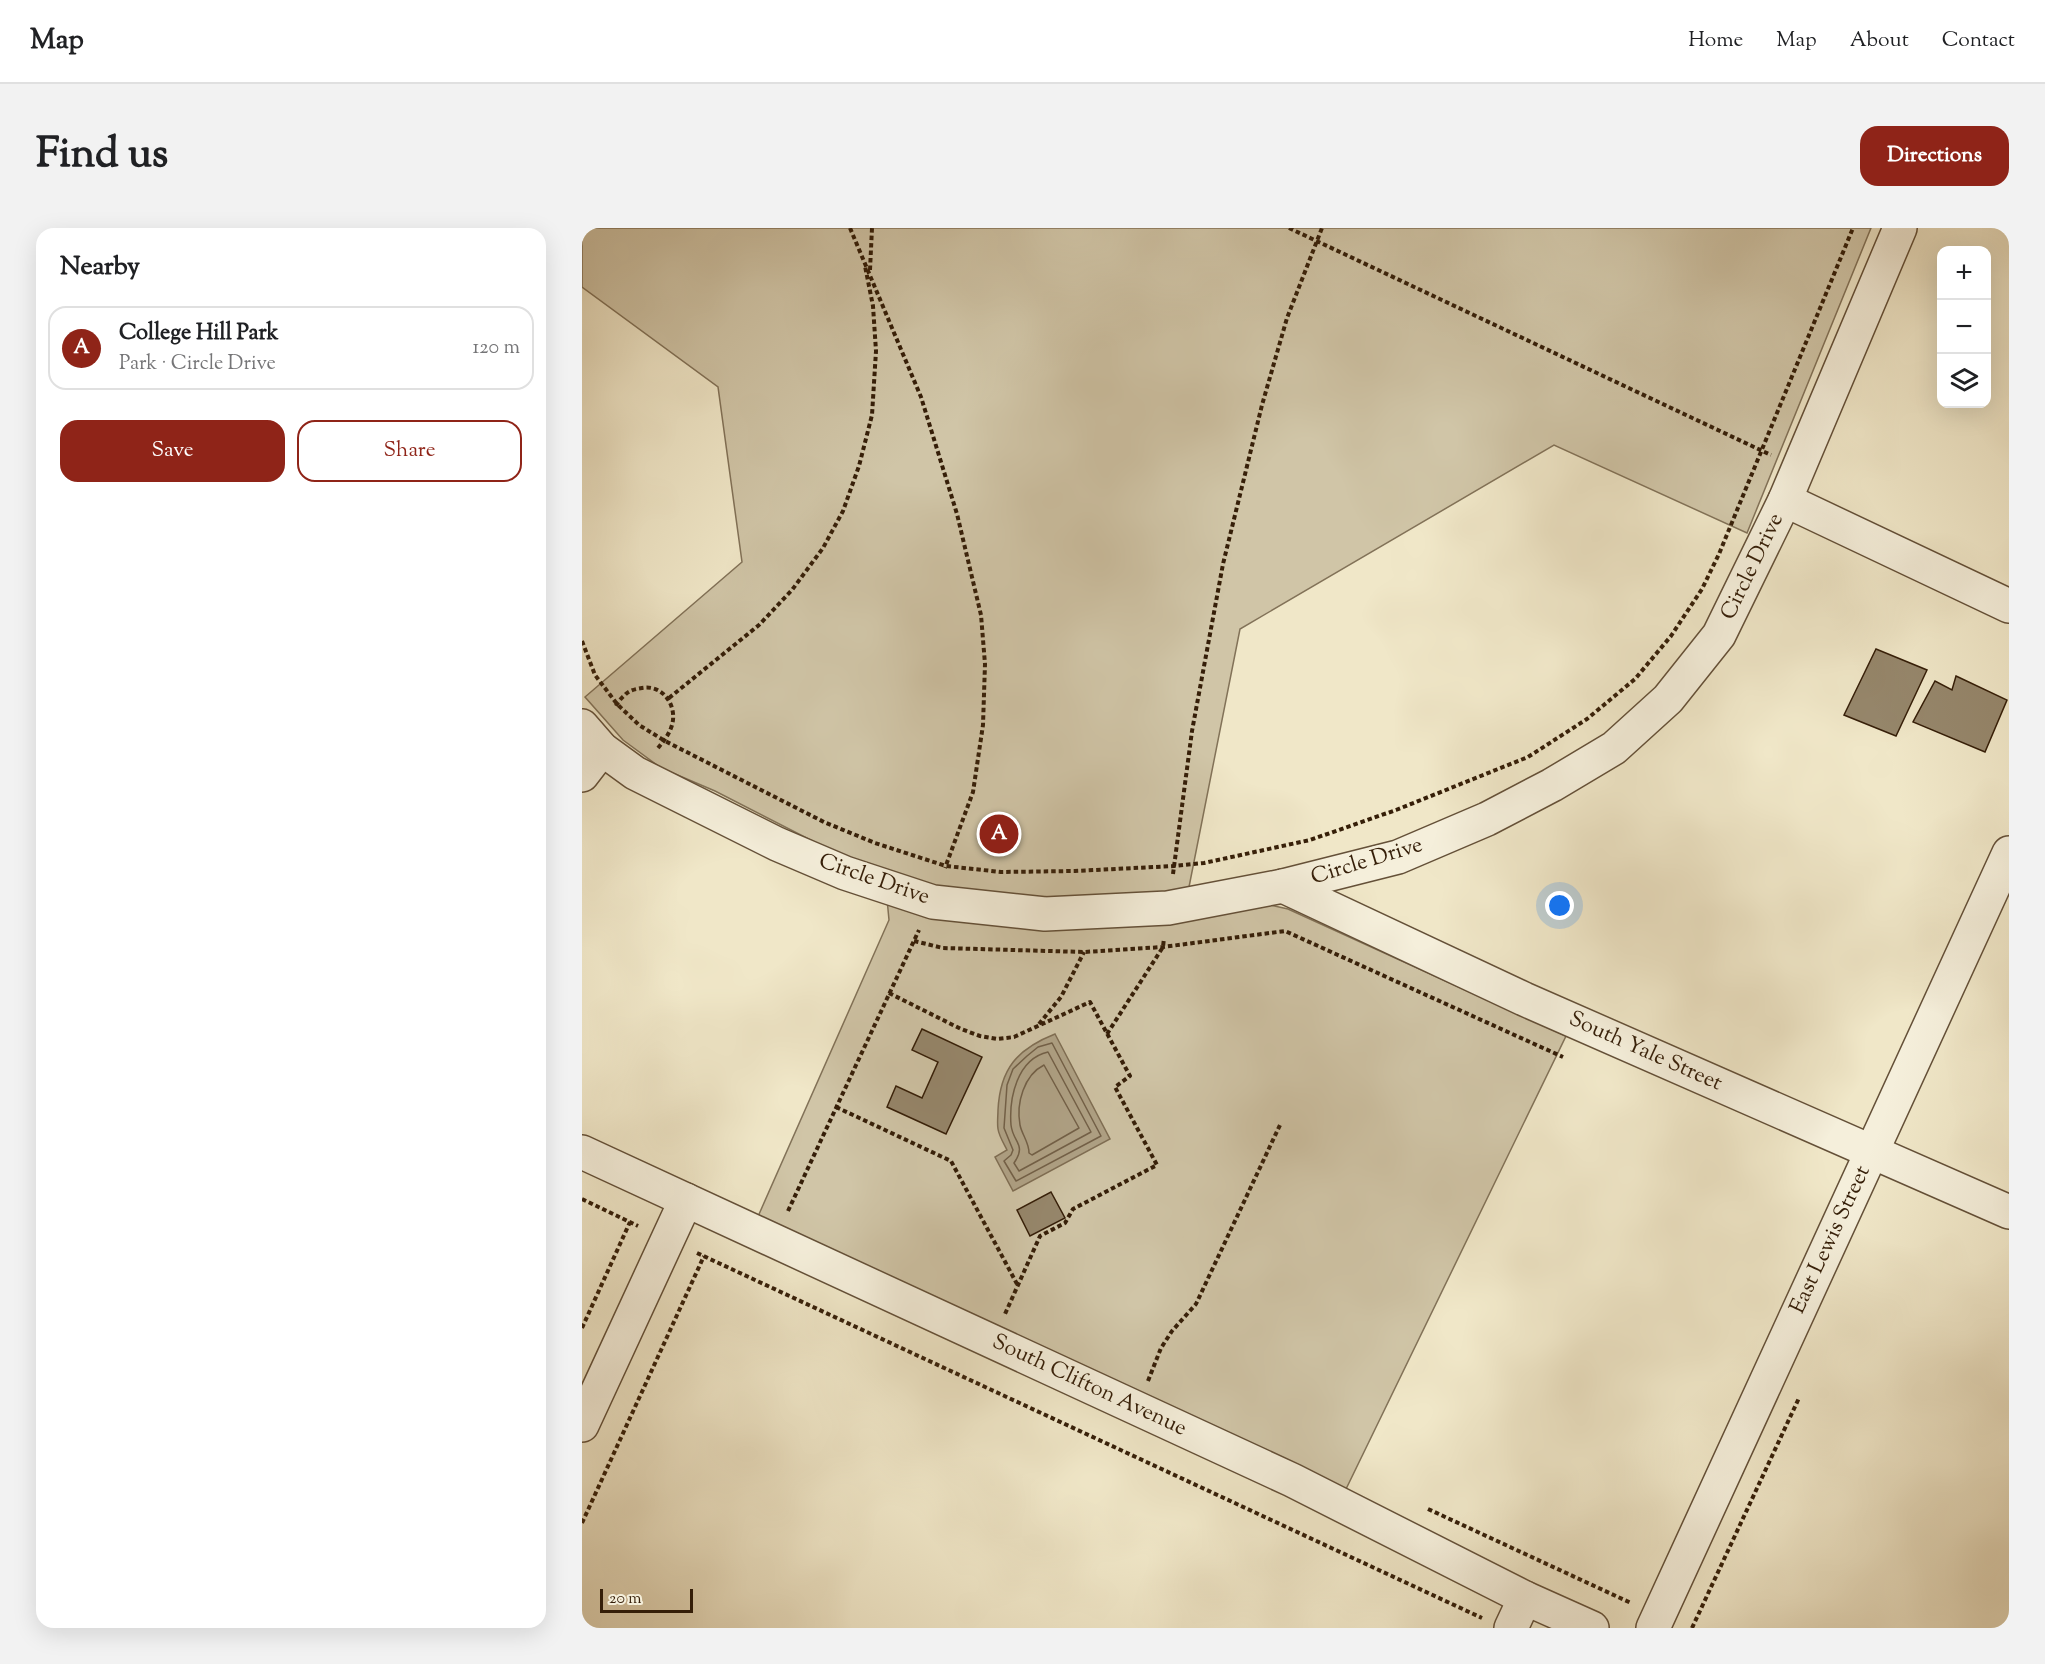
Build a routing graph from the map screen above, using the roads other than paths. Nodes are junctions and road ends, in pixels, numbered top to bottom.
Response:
1 (1900, 228) edge
2 (1785, 500) junction
3 (2009, 606) edge
4 (591, 737) edge
5 (582, 775) edge
6 (2009, 853) edge
7 (1283, 886) junction
8 (1872, 1151) junction
9 (582, 1152) edge
10 (686, 1200) junction
11 (2009, 1212) edge
12 (582, 1425) edge
13 (1525, 1598) junction
14 (1497, 1623) edge
15 (1592, 1628) edge
16 (1653, 1628) edge

1 - 2 street, Circle Drive
2 - 3 street
2 - 7 street, Circle Drive
4 - 5 street
4 - 7 street, Circle Drive
6 - 8 street, East Lewis Street
7 - 8 street, South Yale Street
8 - 11 street, South Yale Street
8 - 16 street, East Lewis Street
9 - 10 street, South Clifton Avenue
10 - 12 street
10 - 13 street, South Clifton Avenue
13 - 14 street
13 - 15 street, South Clifton Avenue

